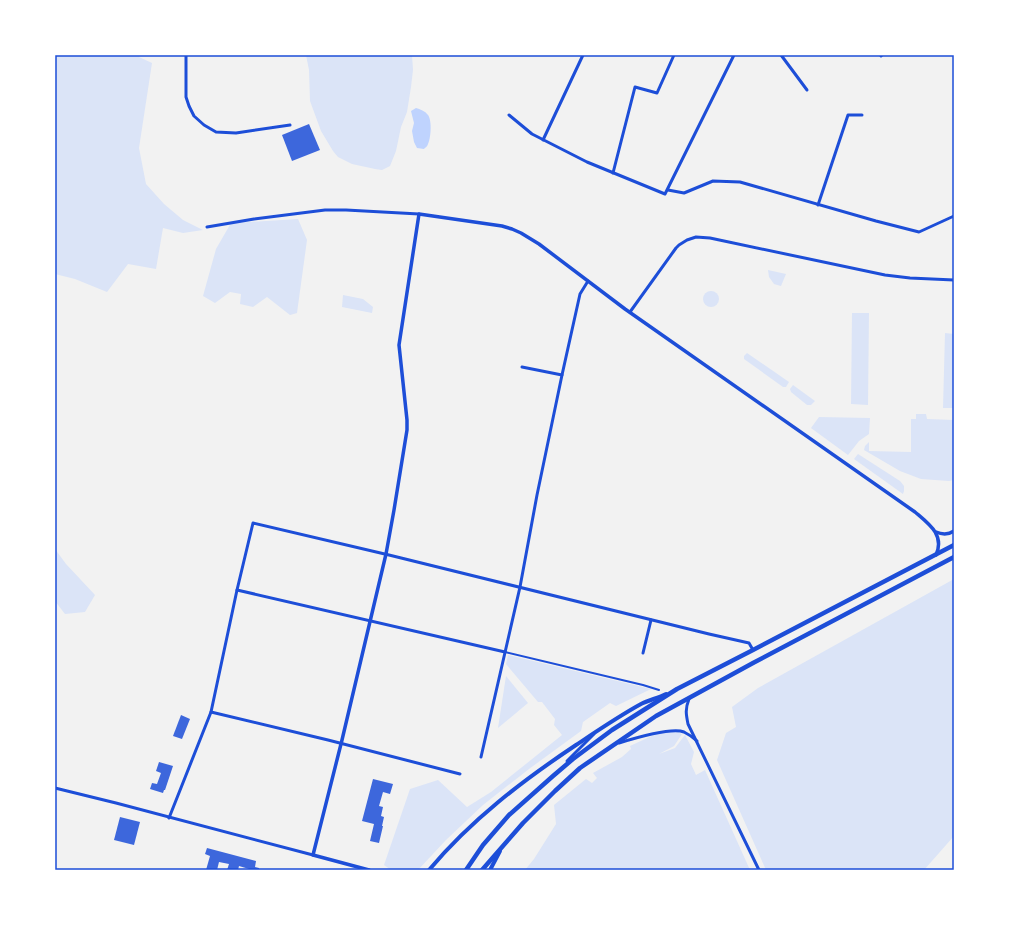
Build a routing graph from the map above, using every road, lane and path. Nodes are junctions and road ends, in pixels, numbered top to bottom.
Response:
1 (186, 55) edge
2 (583, 55) edge
3 (674, 55) edge
4 (734, 55) edge
5 (781, 55) edge
6 (807, 90) dead end
7 (862, 115) dead end
8 (509, 116) dead end
9 (290, 125) dead end
10 (543, 140) junction
11 (613, 172) junction
12 (668, 190) junction
13 (818, 205) junction
14 (420, 214) junction
15 (954, 216) edge
16 (208, 227) dead end
17 (954, 280) edge
18 (588, 281) junction
19 (630, 312) junction
20 (522, 368) dead end
21 (562, 375) junction
22 (936, 531) junction
23 (954, 532) edge
24 (954, 545) edge
25 (386, 554) junction
26 (936, 555) junction
27 (954, 557) edge
28 (520, 587) junction
29 (237, 590) junction
30 (370, 620) junction
31 (651, 620) junction
32 (753, 650) junction
33 (505, 652) junction
34 (643, 653) dead end
35 (659, 690) dead end
36 (668, 694) junction
37 (689, 697) junction
38 (211, 712) junction
39 (600, 729) junction
40 (698, 742) junction
41 (341, 744) junction
42 (614, 744) junction
43 (481, 757) dead end
44 (460, 774) dead end
45 (553, 776) junction
46 (55, 788) edge
47 (169, 818) junction
48 (503, 847) junction
49 (313, 855) junction
50 (369, 870) edge
51 (429, 870) edge
52 (466, 870) edge
53 (482, 870) edge
54 (490, 870) edge
55 (759, 870) edge

1 - 9 street
2 - 10 street
3 - 11 street
4 - 12 street
5 - 6 street
7 - 13 street
8 - 10 street
10 - 11 street
11 - 12 street
12 - 13 street
13 - 15 street
14 - 16 street
14 - 18 street
14 - 25 street
17 - 19 street
18 - 19 street
18 - 21 street
19 - 22 street
20 - 21 street
21 - 28 street
22 - 23 street
22 - 26 street
24 - 26 highway
25 - 28 street
25 - 29 street
25 - 30 street
26 - 32 highway
27 - 37 highway
28 - 31 street
28 - 33 street
29 - 30 street
29 - 38 street
30 - 33 street
30 - 41 street
31 - 32 street
31 - 34 street
32 - 36 highway
33 - 35 street
33 - 43 street
36 - 39 main road
36 - 45 highway
37 - 40 street
37 - 42 highway
38 - 41 street
38 - 47 street
39 - 45 street
39 - 51 main road
40 - 42 street
40 - 55 street
41 - 44 street
41 - 49 street
42 - 48 highway
45 - 52 highway
46 - 47 street
47 - 49 street
48 - 53 highway
48 - 54 main road
49 - 50 street

